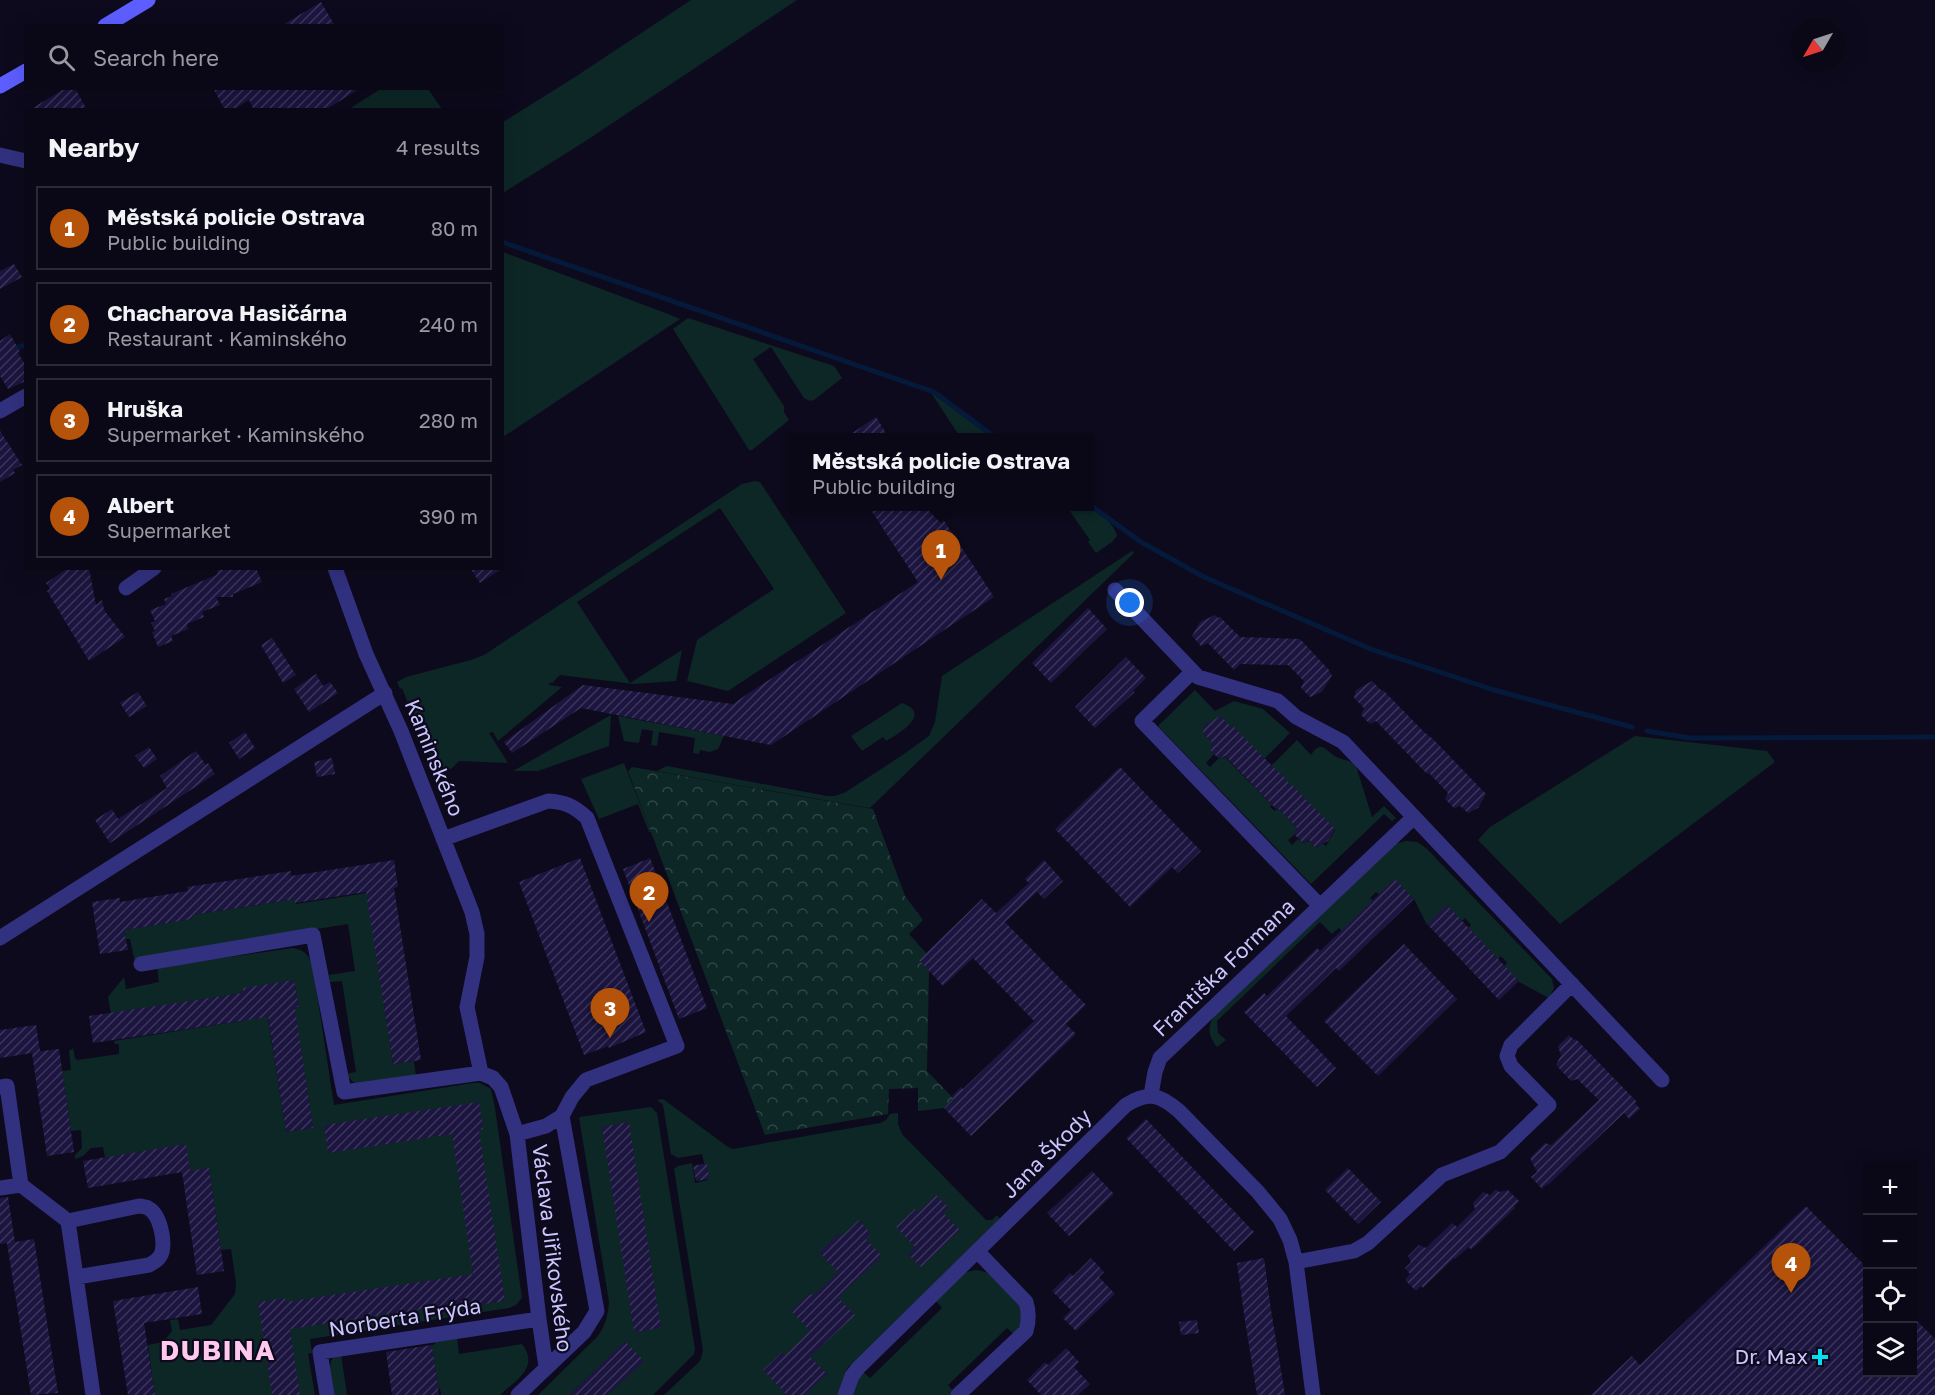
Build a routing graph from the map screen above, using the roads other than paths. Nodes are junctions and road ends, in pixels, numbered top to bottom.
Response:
1 (148, 0) edge
2 (108, 24) edge
3 (24, 72) edge
4 (0, 86) edge
5 (0, 155) edge
6 (24, 161) edge
7 (24, 397) edge
8 (0, 411) edge
9 (151, 570) edge
10 (335, 570) edge
11 (126, 588) dead end
12 (1115, 590) dead end
13 (1192, 672) junction
14 (385, 693) junction
15 (1414, 817) junction
16 (443, 839) junction
17 (1320, 906) junction
18 (0, 938) edge
19 (141, 964) dead end
20 (1572, 984) junction
21 (481, 1073) junction
22 (1662, 1080) dead end
23 (0, 1087) edge
24 (1151, 1095) junction
25 (562, 1116) junction
26 (517, 1134) junction
27 (21, 1185) junction
28 (0, 1188) edge
29 (68, 1221) junction
30 (978, 1252) junction
31 (1296, 1262) junction
32 (77, 1277) junction
33 (539, 1319) junction
34 (546, 1367) junction
35 (93, 1395) edge
36 (327, 1395) edge
37 (518, 1395) edge
38 (845, 1395) edge
39 (958, 1395) edge
40 (1313, 1395) edge

1 - 2 main road
3 - 4 main road
5 - 6 street
7 - 8 street
9 - 11 street
10 - 14 street, Kaminského
12 - 13 street
13 - 15 street
13 - 17 street, Františka Formana
14 - 16 street, Kaminského
14 - 18 street, Kaminského
15 - 17 street, Františka Formana
15 - 20 street
16 - 21 street
16 - 25 street, Kaminského
17 - 24 street, Františka Formana
19 - 21 street
20 - 22 street
20 - 31 street
21 - 26 street, Václava Jiřikovského
23 - 27 street
24 - 30 street, Jana Škody
24 - 31 street
25 - 26 street, Václava Jiřikovského
25 - 34 street, Václava Jiřikovského
26 - 33 street, Václava Jiřikovského
27 - 28 street
27 - 29 street
29 - 32 street
29 - 32 street
30 - 38 street, Jana Škody
30 - 39 street
31 - 40 street
32 - 35 street
33 - 34 street, Václava Jiřikovského
33 - 36 street, Norberta Frýda
34 - 37 street, Václava Jiřikovského

